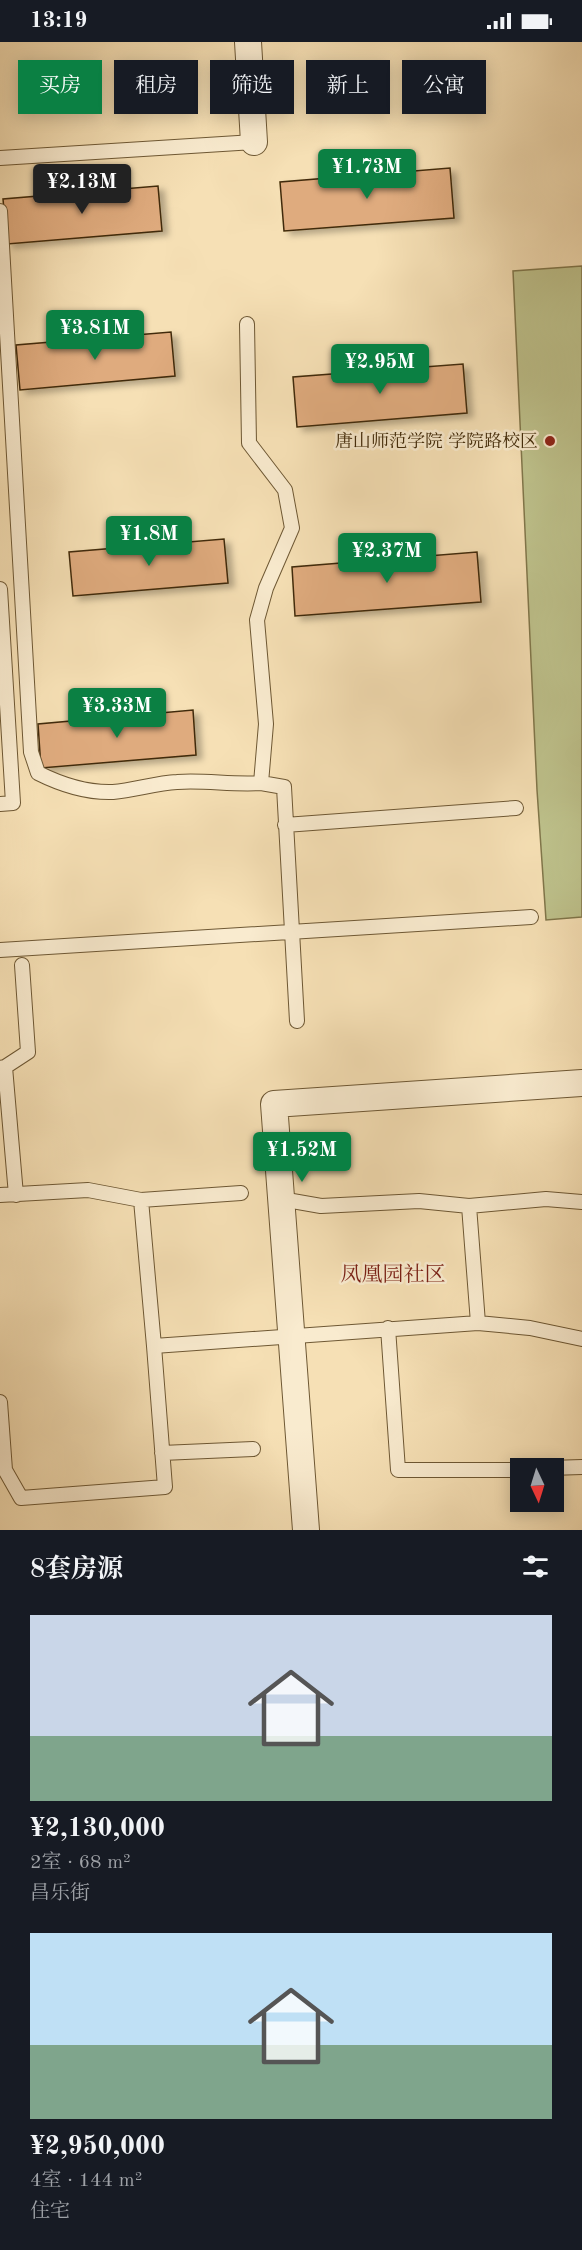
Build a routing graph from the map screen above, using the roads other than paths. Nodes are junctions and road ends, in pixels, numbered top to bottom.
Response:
1 (248, 42) edge
2 (254, 142) joint
3 (0, 158) edge
4 (0, 211) edge
5 (247, 324) dead end
6 (0, 589) edge
7 (1, 634) edge
8 (4, 718) edge
9 (261, 783) junction
10 (0, 804) edge
11 (516, 808) dead end
12 (285, 825) junction
13 (531, 917) dead end
14 (291, 933) junction
15 (0, 950) edge
16 (22, 965) dead end
17 (297, 1021) dead end
18 (2, 1068) edge
19 (582, 1083) edge
20 (242, 1193) dead end
21 (0, 1195) edge
22 (16, 1195) junction
23 (281, 1199) junction
24 (141, 1200) junction
25 (582, 1202) edge
26 (469, 1206) junction
27 (478, 1323) junction
28 (388, 1328) junction
29 (293, 1335) junction
30 (582, 1339) edge
31 (154, 1346) junction
32 (0, 1402) edge
33 (252, 1449) dead end
34 (162, 1453) junction
35 (582, 1467) edge
36 (564, 1468) edge
37 (3, 1470) edge
38 (510, 1470) edge
39 (306, 1530) edge

1 - 2 street
2 - 3 lane
4 - 9 lane
5 - 9 lane
6 - 7 lane
7 - 8 lane
8 - 10 lane
9 - 12 lane
11 - 12 lane
12 - 14 lane
13 - 14 lane
14 - 15 lane
14 - 17 lane
16 - 18 lane
18 - 22 lane
19 - 23 street
20 - 24 lane
21 - 22 lane
22 - 24 lane
23 - 26 lane
23 - 29 street
24 - 31 lane
25 - 26 lane
26 - 27 lane
27 - 28 lane
27 - 30 lane
28 - 29 lane
28 - 38 lane
29 - 31 lane
29 - 39 street
31 - 34 lane
32 - 37 lane
33 - 34 lane
34 - 37 lane
35 - 36 lane

